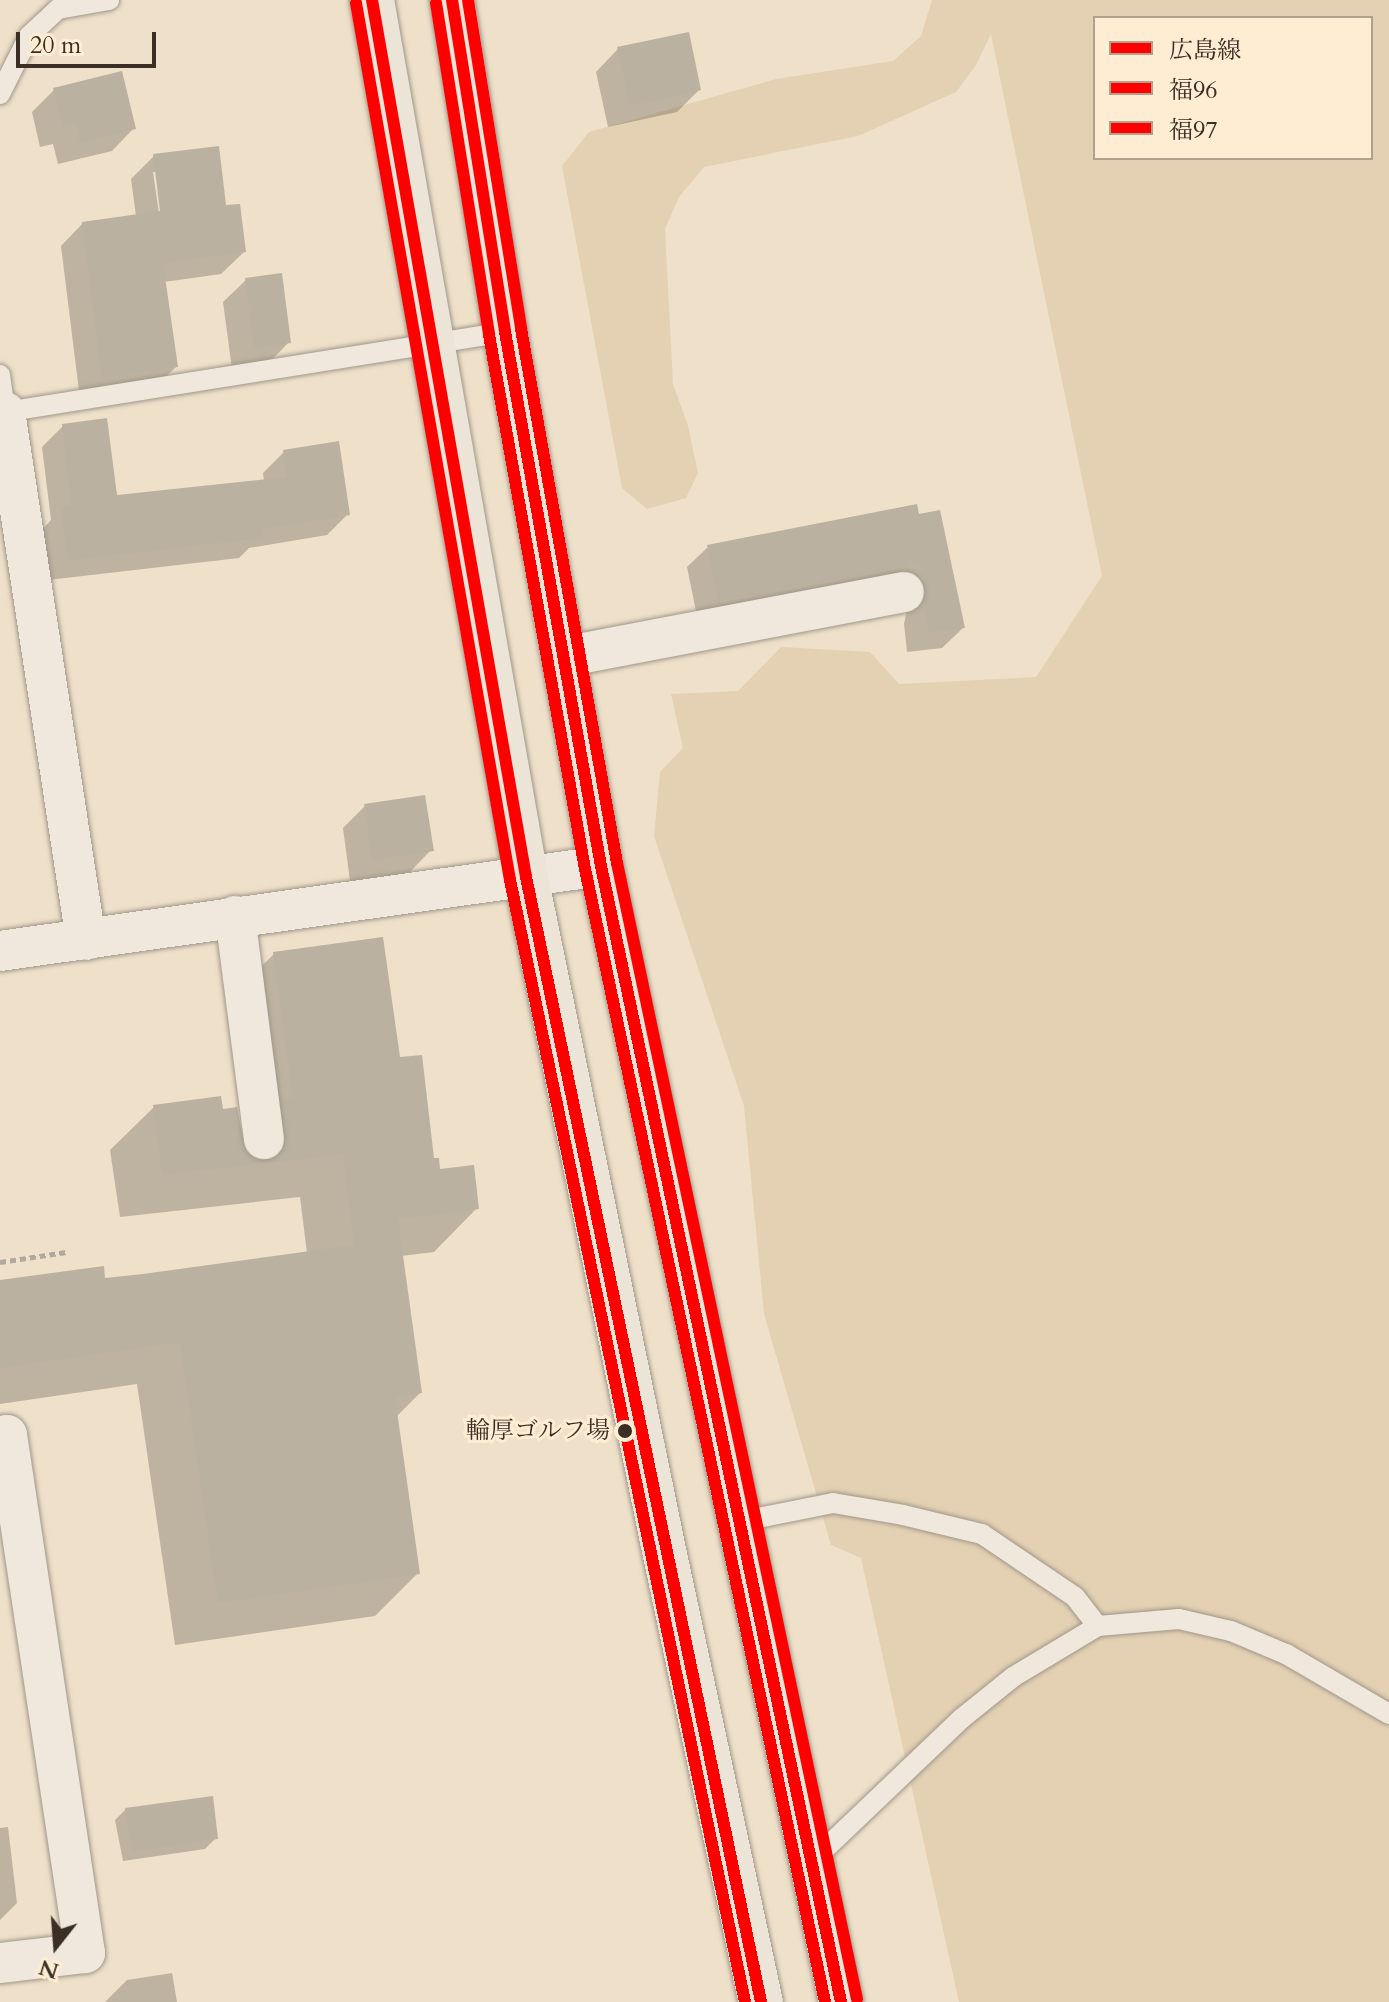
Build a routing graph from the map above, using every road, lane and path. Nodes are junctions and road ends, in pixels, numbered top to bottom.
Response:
1 (109, 0) edge
2 (372, 0) edge
3 (452, 0) edge
4 (0, 94) edge
5 (505, 332) junction
6 (430, 346) junction
7 (2, 394) edge
8 (904, 592) dead end
9 (563, 657) junction
10 (601, 866) junction
11 (526, 877) junction
12 (235, 916) junction
13 (86, 940) junction
14 (0, 951) edge
15 (264, 1139) dead end
16 (66, 1252) dead end
17 (0, 1262) edge
18 (0, 1436) edge
19 (738, 1522) junction
20 (1098, 1626) junction
21 (1389, 1714) edge
22 (811, 1862) junction
23 (0, 1963) edge
24 (761, 2002) edge
25 (841, 2002) edge

1 - 4 lane
2 - 6 highway
3 - 5 highway
5 - 6 lane
5 - 9 highway
6 - 7 lane
6 - 11 highway
7 - 13 street
8 - 9 street
9 - 10 highway
10 - 11 street
10 - 19 highway
11 - 12 street
11 - 24 highway
12 - 13 street
12 - 15 street
13 - 14 street
16 - 17 path
18 - 23 street
19 - 20 lane
19 - 22 highway
20 - 21 lane
20 - 22 lane
22 - 25 highway

